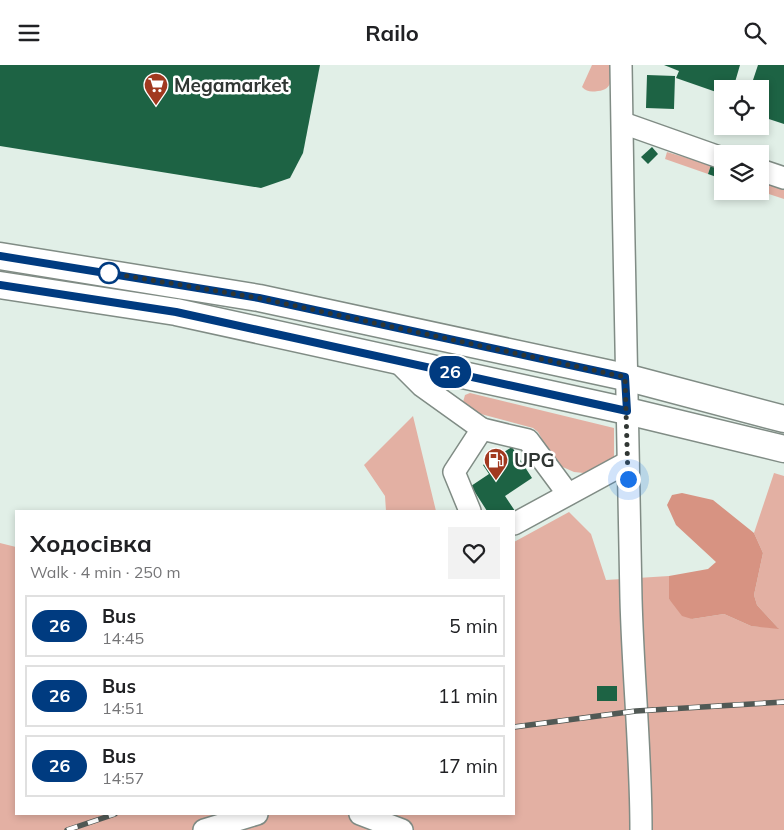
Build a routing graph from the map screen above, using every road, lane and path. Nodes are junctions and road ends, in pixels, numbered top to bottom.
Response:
1 (622, 65) edge
2 (622, 123) junction
3 (714, 155) edge
4 (0, 256) edge
5 (0, 285) edge
6 (395, 359) junction
7 (625, 377) junction
8 (627, 411) junction
9 (784, 419) edge
10 (482, 429) junction
11 (784, 449) edge
12 (628, 462) junction
13 (568, 494) junction
14 (470, 510) edge
15 (515, 523) edge
16 (255, 815) edge
17 (363, 815) edge
18 (204, 830) edge
19 (402, 830) edge
20 (641, 830) edge

1 - 2 street
2 - 3 street
2 - 7 street
4 - 7 main road
5 - 6 main road
6 - 8 main road
6 - 10 street
7 - 8 street
7 - 9 main road
8 - 11 main road
8 - 12 street
10 - 13 street
10 - 14 street
12 - 13 street
12 - 20 street
13 - 15 street
16 - 18 street
17 - 19 street

